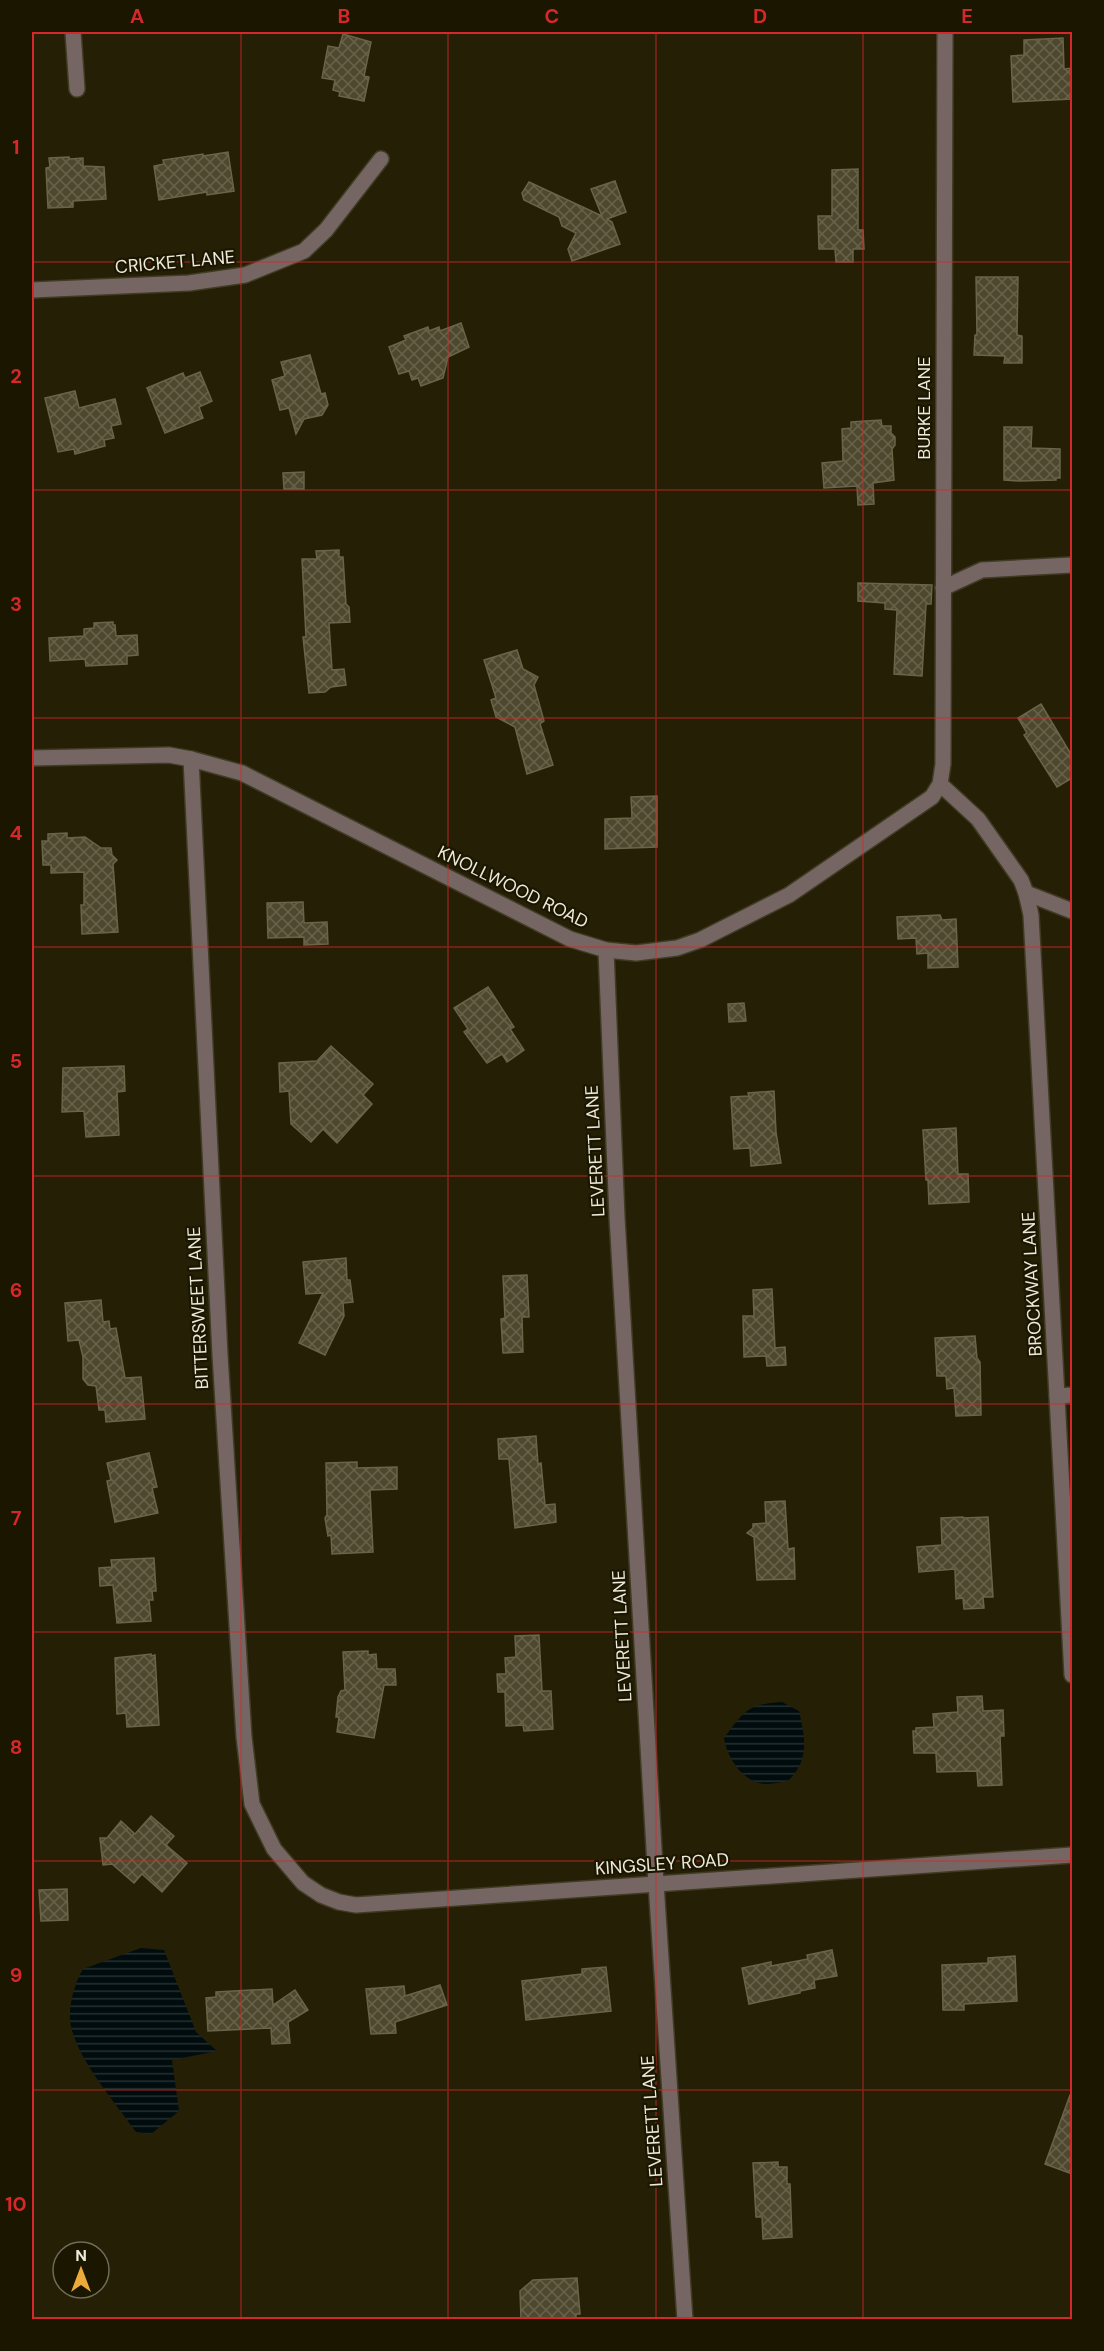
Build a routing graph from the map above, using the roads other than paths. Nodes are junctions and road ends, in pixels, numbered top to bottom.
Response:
1 (73, 32) edge
2 (945, 32) edge
3 (77, 88) dead end
4 (381, 159) dead end
5 (32, 290) edge
6 (1072, 565) edge
7 (943, 588) junction
8 (32, 758) edge
9 (191, 759) junction
10 (940, 784) junction
11 (1026, 893) junction
12 (1072, 911) edge
13 (606, 950) junction
14 (1065, 1396) edge
15 (1072, 1675) edge
16 (274, 1849) joint
17 (1072, 1855) edge
18 (656, 1883) junction
19 (685, 2319) edge

1 - 3 street
2 - 7 street, BURKE LANE
4 - 5 street, CRICKET LANE
6 - 7 street
7 - 10 street, BURKE LANE
8 - 9 street, KNOLLWOOD ROAD
9 - 13 street, KNOLLWOOD ROAD
9 - 16 street, BITTERSWEET LANE
10 - 11 street
10 - 13 street, KNOLLWOOD ROAD
11 - 12 street
11 - 14 street, BROCKWAY LANE
13 - 18 street, LEVERETT LANE
14 - 15 street, BROCKWAY LANE
16 - 18 street, KINGSLEY ROAD
17 - 18 street, KINGSLEY ROAD
18 - 19 street, LEVERETT LANE

